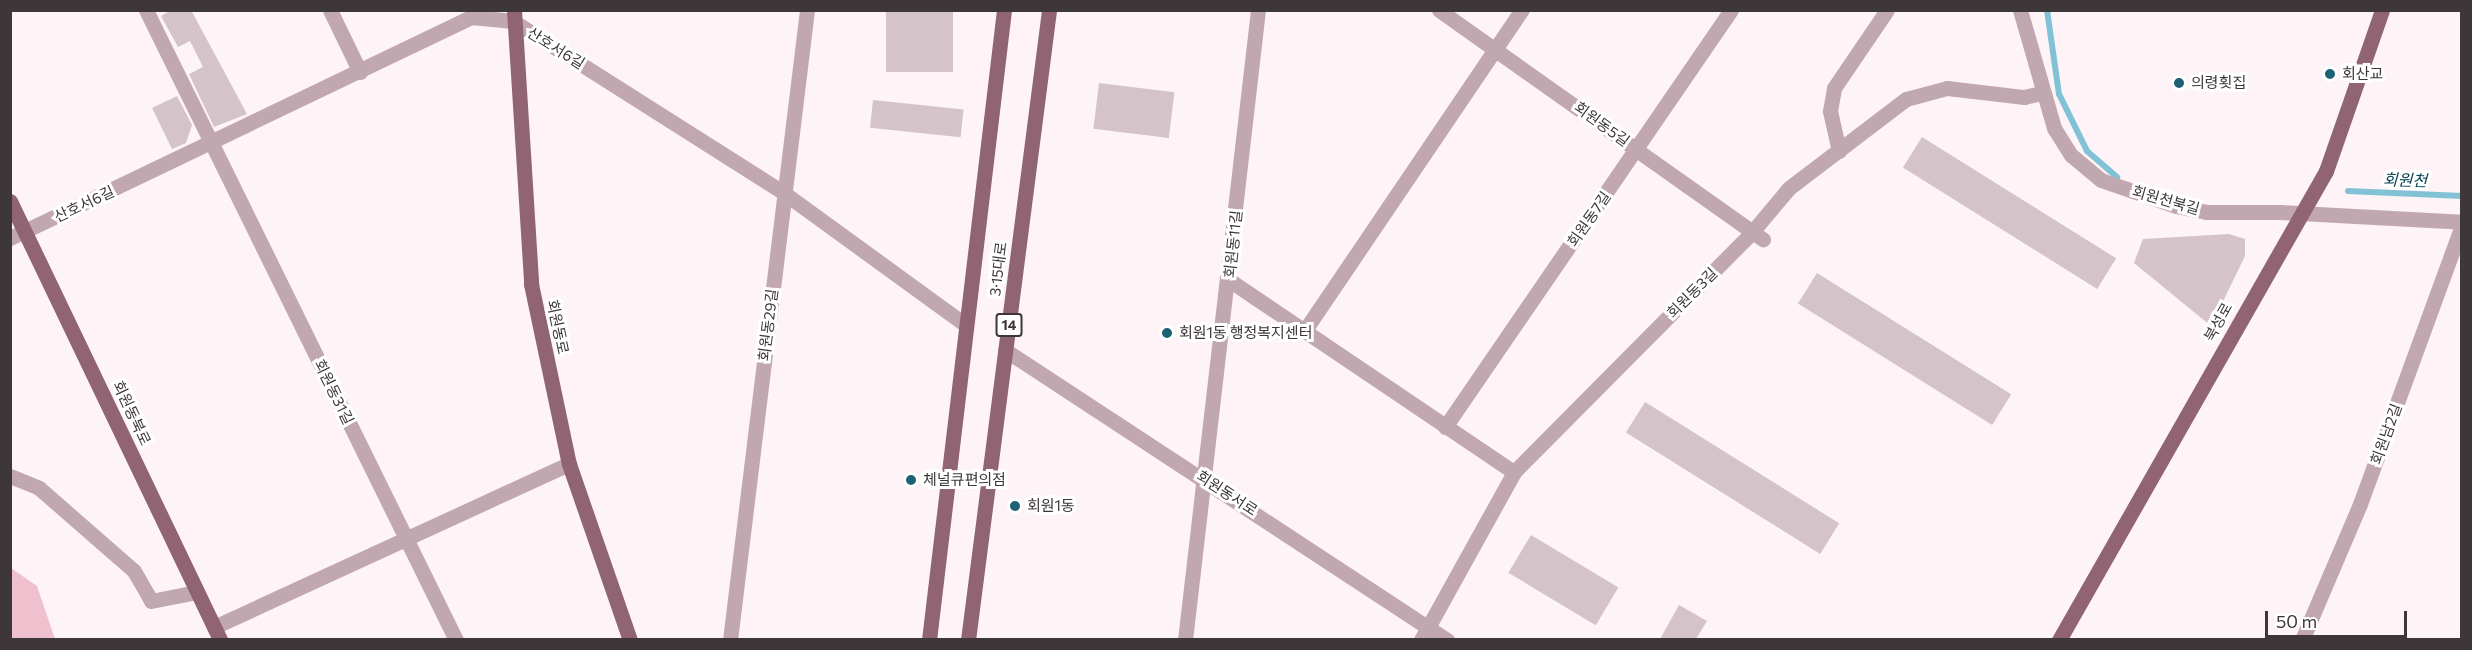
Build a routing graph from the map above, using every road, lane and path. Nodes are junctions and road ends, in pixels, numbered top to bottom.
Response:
1 (146, 10) edge
2 (330, 10) edge
3 (807, 10) edge
4 (1004, 10) edge
5 (1049, 10) edge
6 (1258, 10) edge
7 (1439, 10) edge
8 (1522, 10) edge
9 (1731, 10) edge
10 (1887, 10) edge
11 (2020, 10) edge
12 (2382, 10) edge
13 (513, 16) edge
14 (1497, 48) junction
15 (360, 72) junction
16 (2042, 93) junction
17 (212, 145) junction
18 (1638, 149) junction
19 (1839, 151) junction
20 (784, 193) junction
21 (10, 201) edge
22 (2303, 213) junction
23 (2462, 224) edge
24 (26, 231) junction
25 (1758, 235) junction
26 (10, 238) edge
27 (1229, 280) junction
28 (966, 325) junction
29 (1305, 330) junction
30 (1005, 350) junction
31 (1445, 427) junction
32 (569, 464) junction
33 (1514, 472) junction
34 (10, 476) edge
35 (1205, 478) junction
36 (407, 538) junction
37 (197, 592) junction
38 (217, 633) edge
39 (1425, 633) edge
40 (456, 639) edge
41 (630, 639) edge
42 (730, 639) edge
43 (929, 639) edge
44 (968, 639) edge
45 (1185, 639) edge
46 (1447, 639) edge
47 (2060, 639) edge
48 (2302, 639) edge

1 - 17 street, 회원동31길
2 - 15 street
3 - 20 street, 회원동29길
4 - 28 main road, 3·15대로
5 - 30 main road, 3·15대로 / 14
6 - 27 street, 회원동11길
7 - 14 street, 회원동5길
8 - 14 street
9 - 18 street, 회원동7길
10 - 19 street
11 - 16 street, 회원천북길
12 - 22 main road, 북성로
13 - 15 street, 산호서6길
13 - 20 street, 산호서6길
13 - 32 main road, 회원동로
14 - 18 street, 회원동5길
14 - 29 street
15 - 17 street, 산호서6길
16 - 19 street, 회원동3길
16 - 22 street, 회원천북길
17 - 24 street, 산호서6길
17 - 36 street, 회원동31길
18 - 25 street, 회원동5길
18 - 31 street, 회원동7길
19 - 25 street, 회원동3길
20 - 28 street, 산호서6길
20 - 42 street, 회원동29길
21 - 24 main road, 회원동북로
22 - 23 street, 회원천북길
22 - 47 main road, 북성로
23 - 48 street, 회원남2길
24 - 26 street, 산호서6길
24 - 37 main road, 회원동북로
25 - 33 street, 회원동3길
27 - 29 street
27 - 35 street, 회원동11길
28 - 43 main road, 3·15대로
29 - 31 street
30 - 35 street, 회원동서로
30 - 44 main road, 3·15대로 / 14
31 - 33 street
32 - 36 street
32 - 41 main road, 회원동로
33 - 39 street, 회원동3길
34 - 37 street
35 - 39 street, 회원동서로
35 - 45 street, 회원동11길
36 - 38 street
36 - 40 street, 회원동31길
37 - 38 main road, 회원동북로
39 - 46 street, 회원동서로

